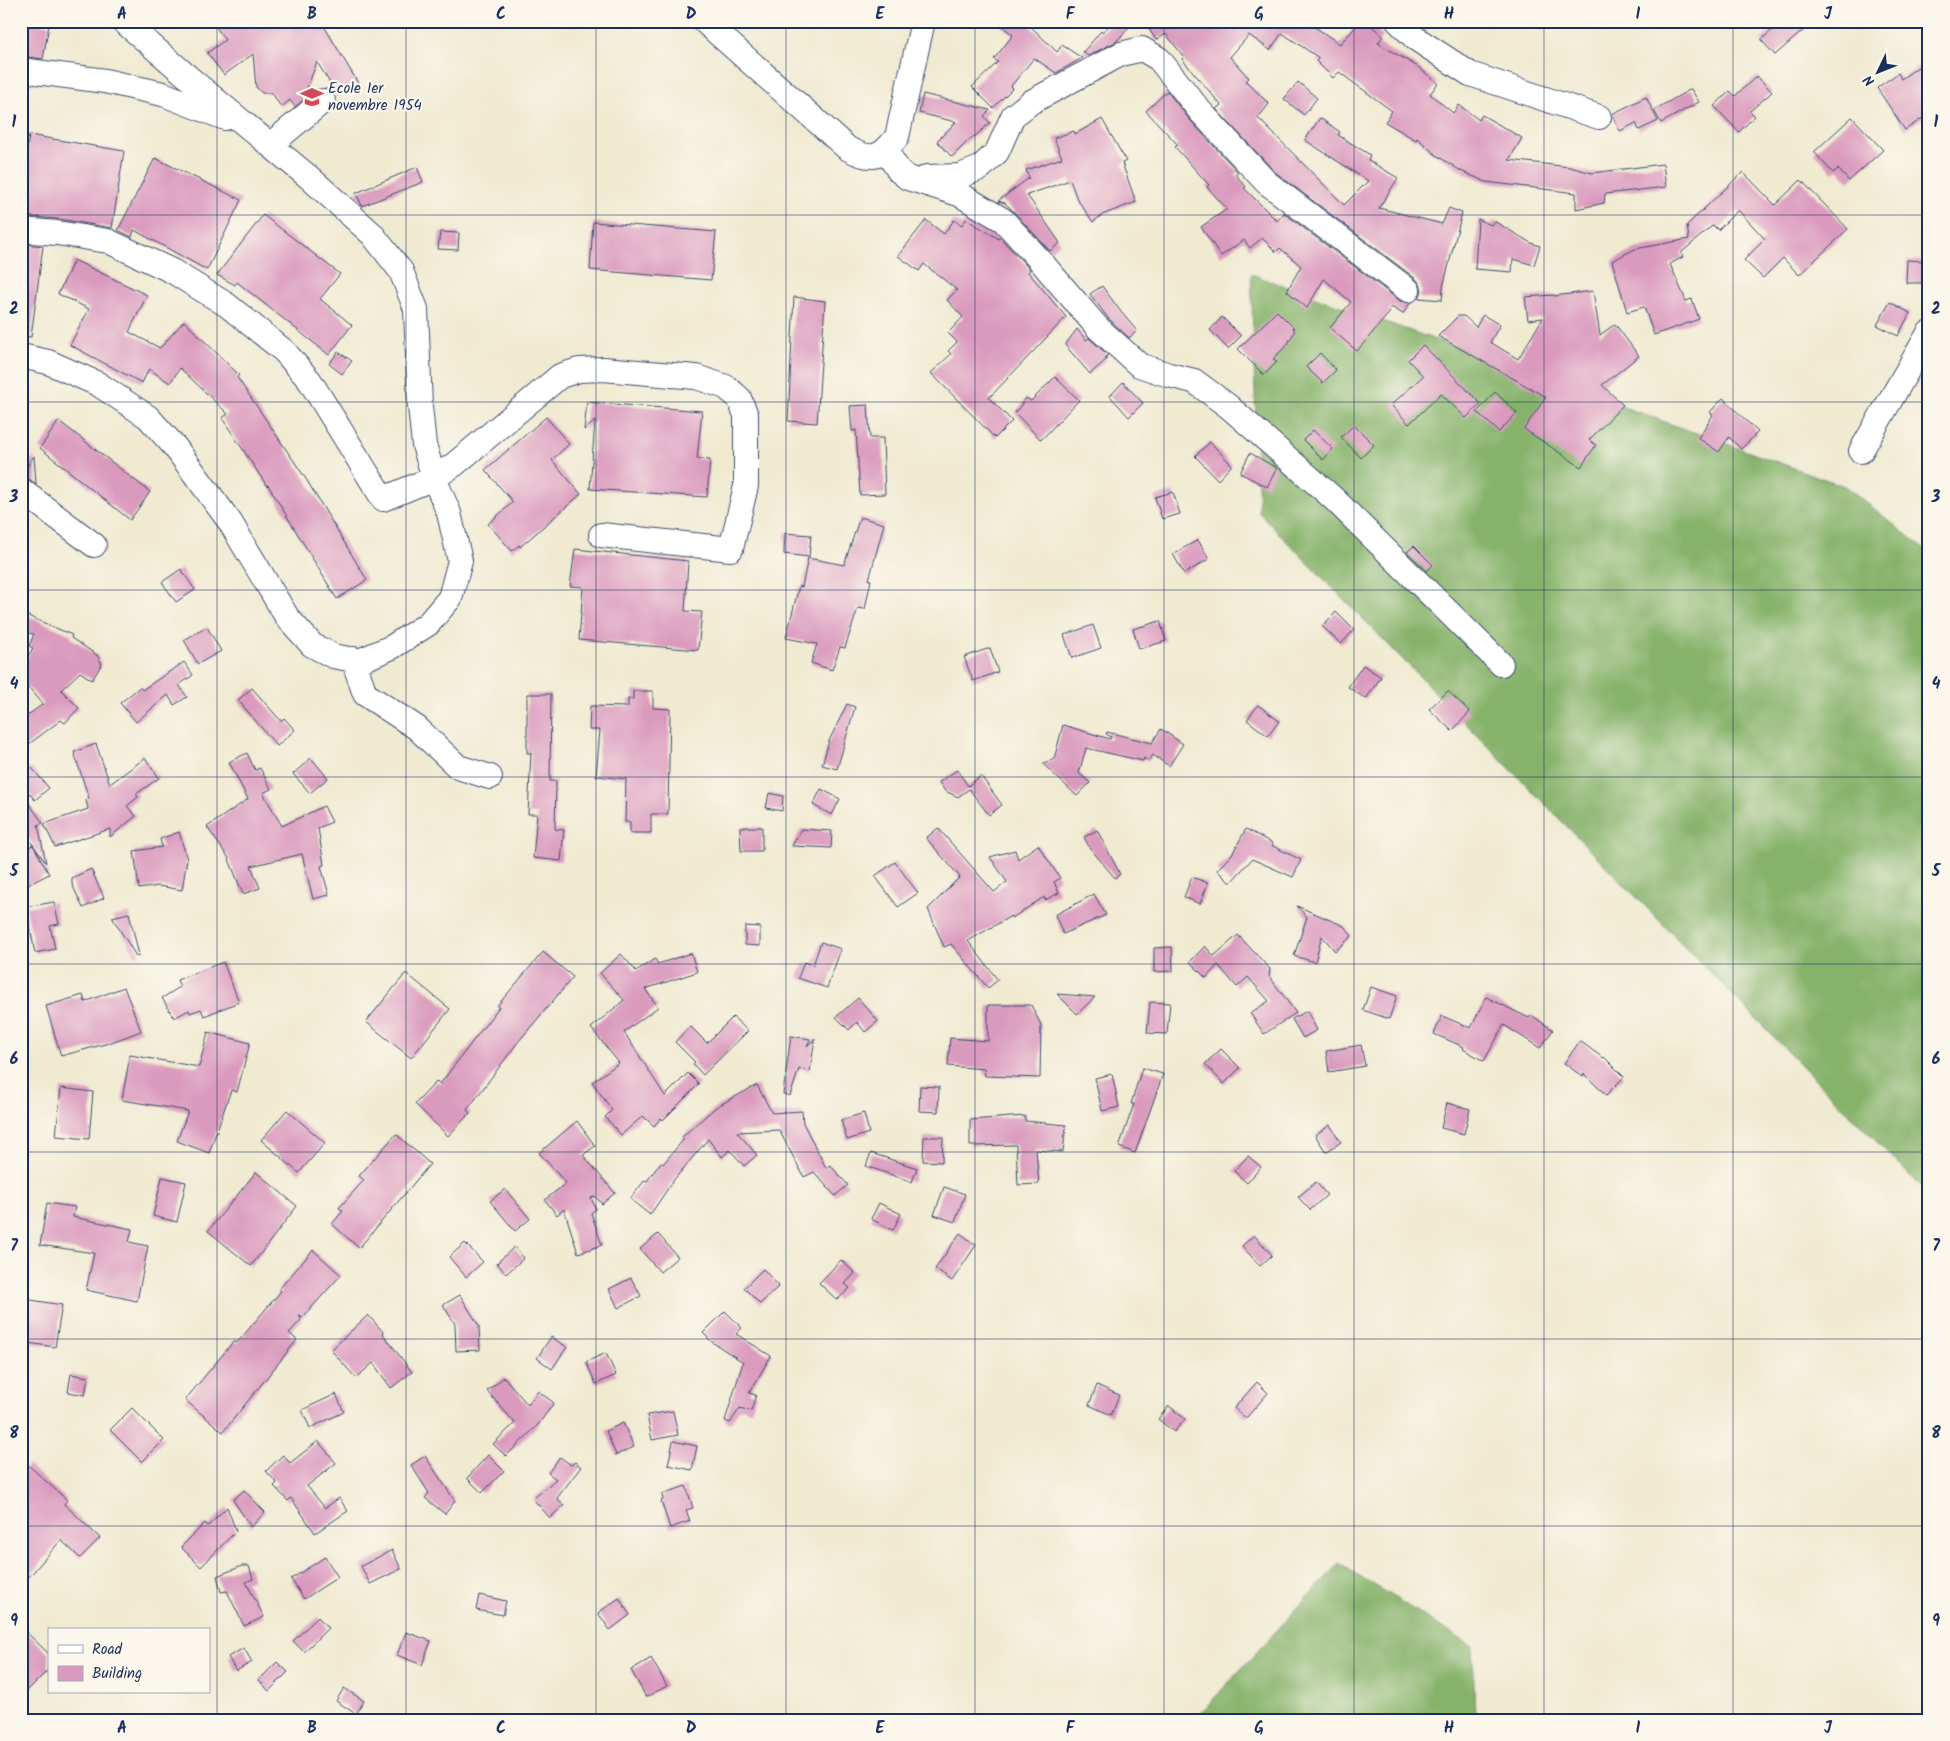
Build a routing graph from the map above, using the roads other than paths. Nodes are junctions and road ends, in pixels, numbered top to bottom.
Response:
1 (123, 21) edge
2 (704, 21) edge
3 (923, 21) edge
4 (1398, 21) edge
5 (731, 32) edge
6 (21, 70) edge
7 (323, 101) dead end
8 (1599, 117) dead end
9 (250, 129) junction
10 (270, 145) junction
11 (886, 151) junction
12 (908, 178) junction
13 (21, 230) edge
14 (1408, 290) dead end
15 (1929, 334) edge
16 (21, 356) edge
17 (1860, 450) dead end
18 (434, 478) junction
19 (21, 490) edge
20 (601, 535) dead end
21 (94, 546) dead end
22 (353, 660) junction
23 (1501, 664) dead end
24 (490, 777) dead end

1 - 9 street
2 - 5 street
3 - 11 street
4 - 8 street
5 - 11 street
6 - 9 street
7 - 10 street
9 - 10 street
10 - 18 street
11 - 12 street
12 - 14 street
12 - 23 street
13 - 18 street
15 - 17 street
16 - 22 street
18 - 20 street
18 - 22 street
19 - 21 street
22 - 24 street

